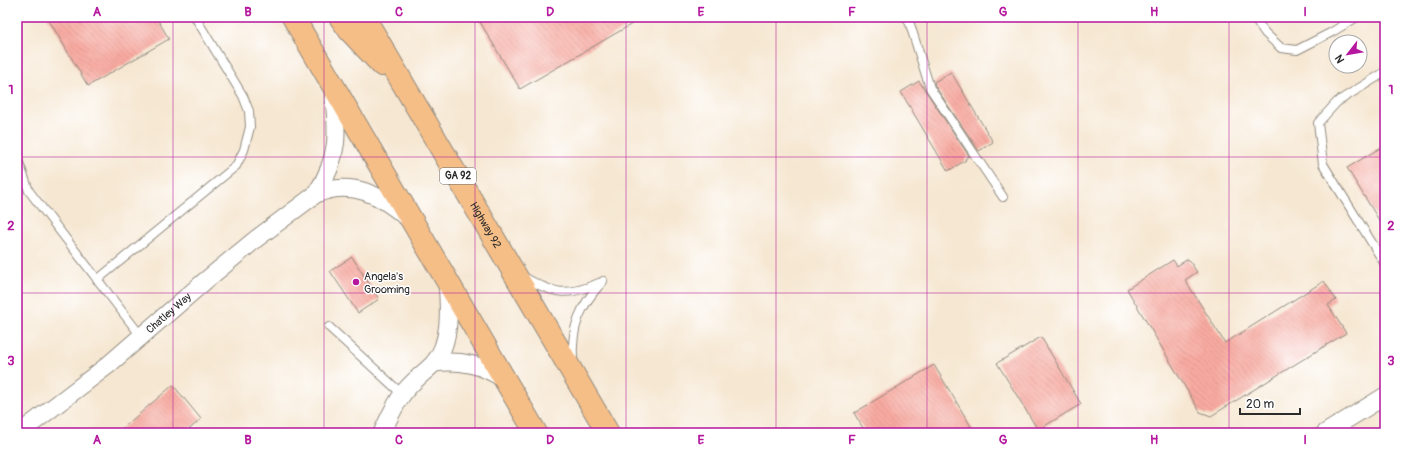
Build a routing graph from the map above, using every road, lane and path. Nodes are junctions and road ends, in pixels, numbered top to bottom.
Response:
1 (195, 17) edge
2 (293, 17) edge
3 (340, 17) edge
4 (364, 17) edge
5 (906, 17) edge
6 (1254, 17) edge
7 (1357, 17) edge
8 (1385, 72) edge
9 (402, 82) junction
10 (333, 85) junction
11 (17, 157) edge
12 (316, 194) junction
13 (1003, 198) dead end
14 (413, 223) junction
15 (1385, 264) edge
16 (513, 270) junction
17 (97, 280) junction
18 (447, 281) junction
19 (329, 327) dead end
20 (141, 336) junction
21 (434, 363) junction
22 (504, 379) junction
23 (576, 379) junction
24 (402, 394) junction
25 (1385, 396) edge
26 (23, 433) edge
27 (382, 433) edge
28 (536, 433) edge
29 (608, 433) edge
30 (1325, 433) edge

1 - 17 lane
2 - 10 main road
3 - 9 main road
4 - 9 main road, Highway 92 / GA 92
5 - 13 lane
6 - 7 lane
8 - 15 lane
9 - 16 main road, Highway 92 / GA 92
10 - 12 street, Chatley Way
10 - 14 main road
11 - 17 lane
12 - 14 street, Chatley Way
12 - 20 street, Chatley Way
14 - 18 main road
16 - 23 main road, Highway 92 / GA 92
16 - 23 lane
17 - 20 lane
18 - 21 street
18 - 22 main road
19 - 24 lane
20 - 26 street, Chatley Way
21 - 22 street
21 - 24 street
22 - 28 main road
23 - 29 main road, Highway 92 / GA 92
24 - 27 street
25 - 30 street

